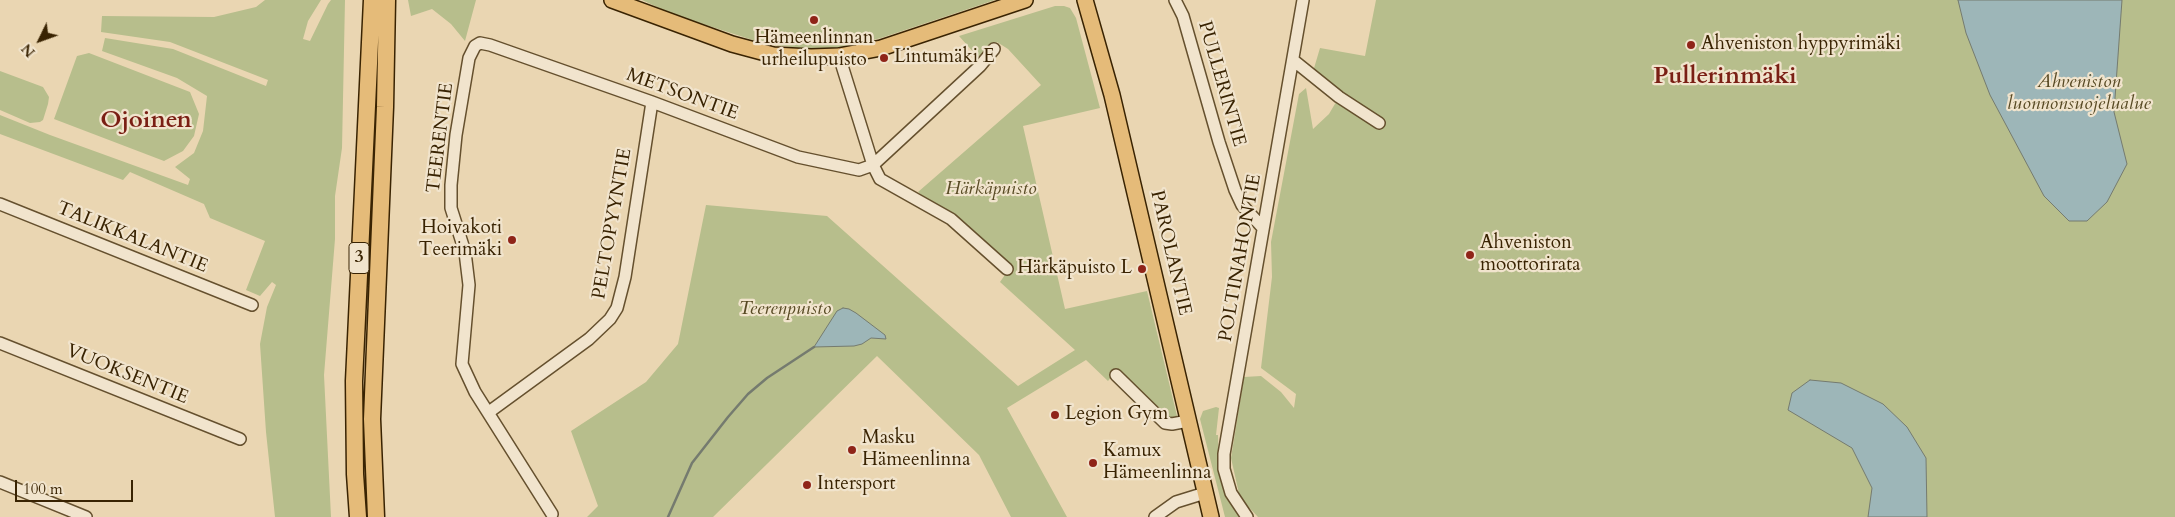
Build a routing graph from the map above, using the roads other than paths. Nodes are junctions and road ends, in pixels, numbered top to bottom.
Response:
1 (372, 0) edge
2 (387, 0) edge
3 (612, 0) edge
4 (1025, 0) edge
5 (1086, 0) edge
6 (1175, 0) edge
7 (1303, 0) edge
8 (480, 43) joint
9 (994, 49) dead end
10 (839, 56) junction
11 (1293, 60) junction
12 (652, 102) junction
13 (1379, 123) dead end
14 (873, 165) junction
15 (0, 204) edge
16 (1263, 228) junction
17 (1007, 269) dead end
18 (252, 305) dead end
19 (0, 343) edge
20 (1116, 375) dead end
21 (489, 412) junction
22 (1188, 421) junction
23 (240, 439) dead end
24 (0, 482) edge
25 (1205, 493) junction
26 (552, 514) dead end
27 (86, 517) edge
28 (358, 517) edge
29 (376, 517) edge
30 (1155, 517) edge
31 (1211, 517) edge
32 (1247, 517) edge

1 - 28 highway, 3
2 - 29 highway, 3
3 - 10 main road
4 - 10 main road
5 - 22 main road, PAROLANTIE
6 - 16 street, PULLERINTIE
7 - 11 street, POLTINAHONTIE
8 - 12 street, METSONTIE
8 - 21 street, TEERENTIE
9 - 14 street
10 - 14 street
11 - 13 street
11 - 16 street, POLTINAHONTIE
12 - 14 street, METSONTIE
12 - 21 street, PELTOPYYNTIE
14 - 17 street
15 - 18 street, TALIKKALANTIE
16 - 32 street, POLTINAHONTIE
19 - 23 street, VUOKSENTIE
20 - 22 street
21 - 26 street, TEERENTIE
22 - 25 main road, PAROLANTIE
24 - 27 street
25 - 30 street
25 - 31 main road, PAROLANTIE

